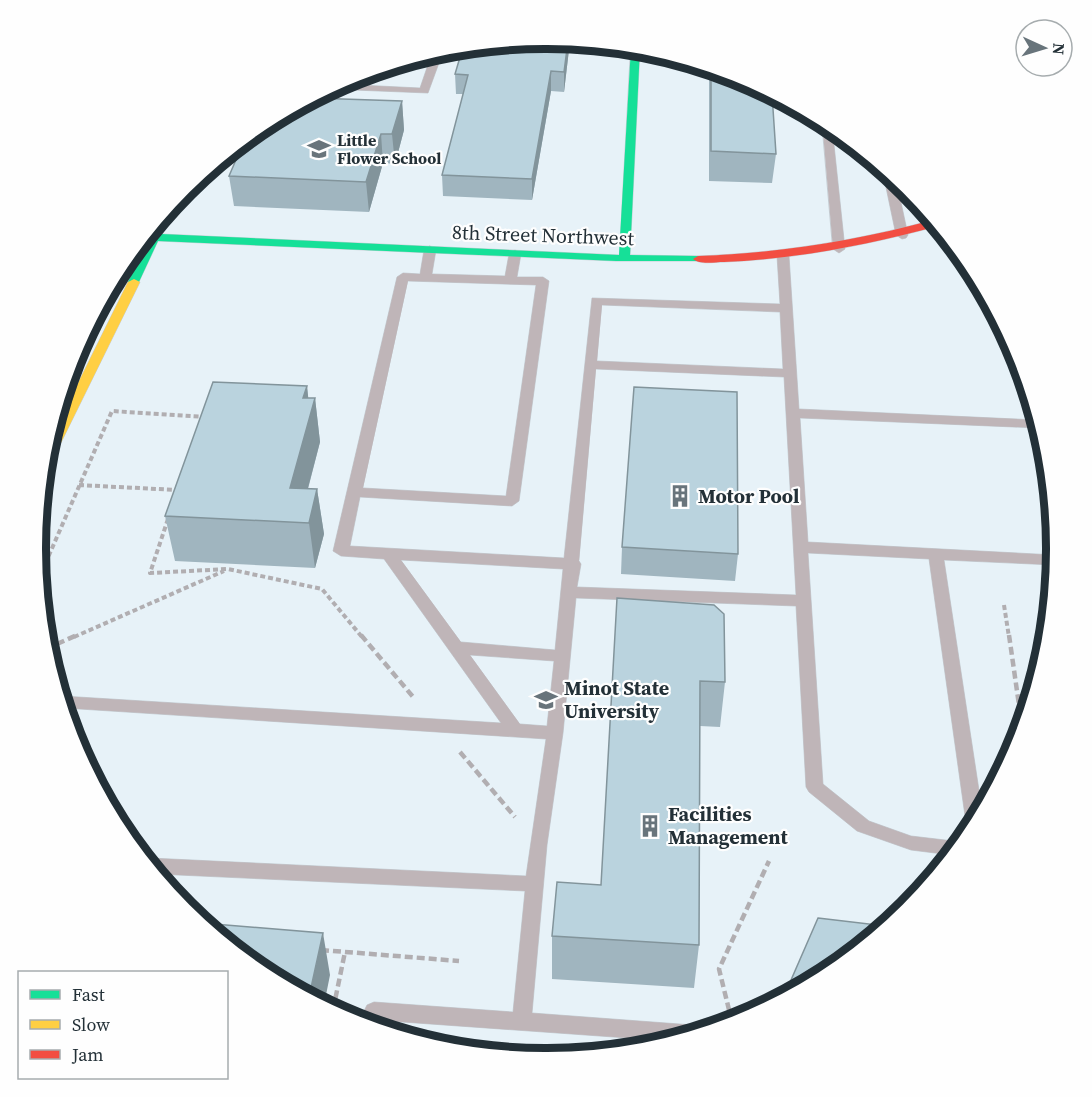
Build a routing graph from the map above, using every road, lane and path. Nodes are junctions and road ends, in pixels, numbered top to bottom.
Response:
1 (635, 58) edge
2 (433, 62) edge
3 (353, 88) edge
4 (827, 135) edge
5 (892, 189) edge
6 (927, 226) edge
7 (902, 235) junction
8 (155, 238) edge
9 (839, 249) junction
10 (430, 250) junction
11 (515, 254) junction
12 (142, 256) edge
13 (783, 256) junction
14 (624, 258) junction
15 (425, 278) junction
16 (510, 280) junction
17 (786, 308) junction
18 (591, 365) junction
19 (789, 373) junction
20 (792, 413) junction
21 (1029, 424) edge
22 (62, 426) edge
23 (201, 427) edge
24 (182, 480) edge
25 (79, 485) junction
26 (178, 490) junction
27 (353, 492) junction
28 (175, 500) edge
29 (171, 511) edge
30 (800, 547) junction
31 (388, 553) junction
32 (936, 554) junction
33 (47, 560) edge
34 (1045, 560) edge
35 (573, 564) junction
36 (228, 569) junction
37 (570, 592) junction
38 (804, 601) junction
39 (1004, 605) dead end
40 (56, 645) edge
41 (456, 648) junction
42 (561, 656) junction
43 (71, 703) edge
44 (1019, 708) edge
45 (438, 726) junction
46 (515, 730) junction
47 (555, 733) junction
48 (973, 808) edge
49 (538, 845) junction
50 (946, 847) edge
51 (769, 861) dead end
52 (161, 867) edge
53 (534, 884) junction
54 (310, 950) edge
55 (345, 952) junction
56 (459, 961) dead end
57 (335, 1001) edge
58 (374, 1011) dead end
59 (730, 1013) edge
60 (522, 1022) junction
61 (669, 1032) edge

1 - 14 street
2 - 3 lane
4 - 9 lane
5 - 7 lane
6 - 7 street, 8th Street Northwest
7 - 9 street, 8th Street Northwest
8 - 10 street, 8th Street Northwest
9 - 13 street, 8th Street Northwest
10 - 11 street, 8th Street Northwest
10 - 15 lane
11 - 14 street, 8th Street Northwest
11 - 16 lane
12 - 22 street
13 - 14 street, 8th Street Northwest
13 - 17 lane
15 - 16 lane
15 - 27 lane
16 - 27 lane
17 - 18 lane
17 - 19 lane
18 - 19 lane
18 - 35 lane
19 - 20 lane
20 - 21 lane
20 - 30 lane
23 - 25 path
24 - 26 path
25 - 26 path
25 - 33 path
26 - 28 path
27 - 31 lane
29 - 36 path
30 - 32 lane
30 - 38 lane
31 - 35 lane
31 - 41 lane
32 - 34 lane
32 - 48 lane
35 - 37 lane
36 - 40 path
36 - 45 path
37 - 38 lane
37 - 42 lane
38 - 50 lane
39 - 44 path
41 - 42 lane
41 - 46 lane
42 - 47 lane
43 - 45 lane
45 - 46 lane
45 - 49 path
46 - 47 lane
47 - 49 lane
49 - 53 lane
51 - 59 path
52 - 53 lane
53 - 60 lane
54 - 55 path
55 - 56 path
55 - 57 path
58 - 60 lane
60 - 61 lane

